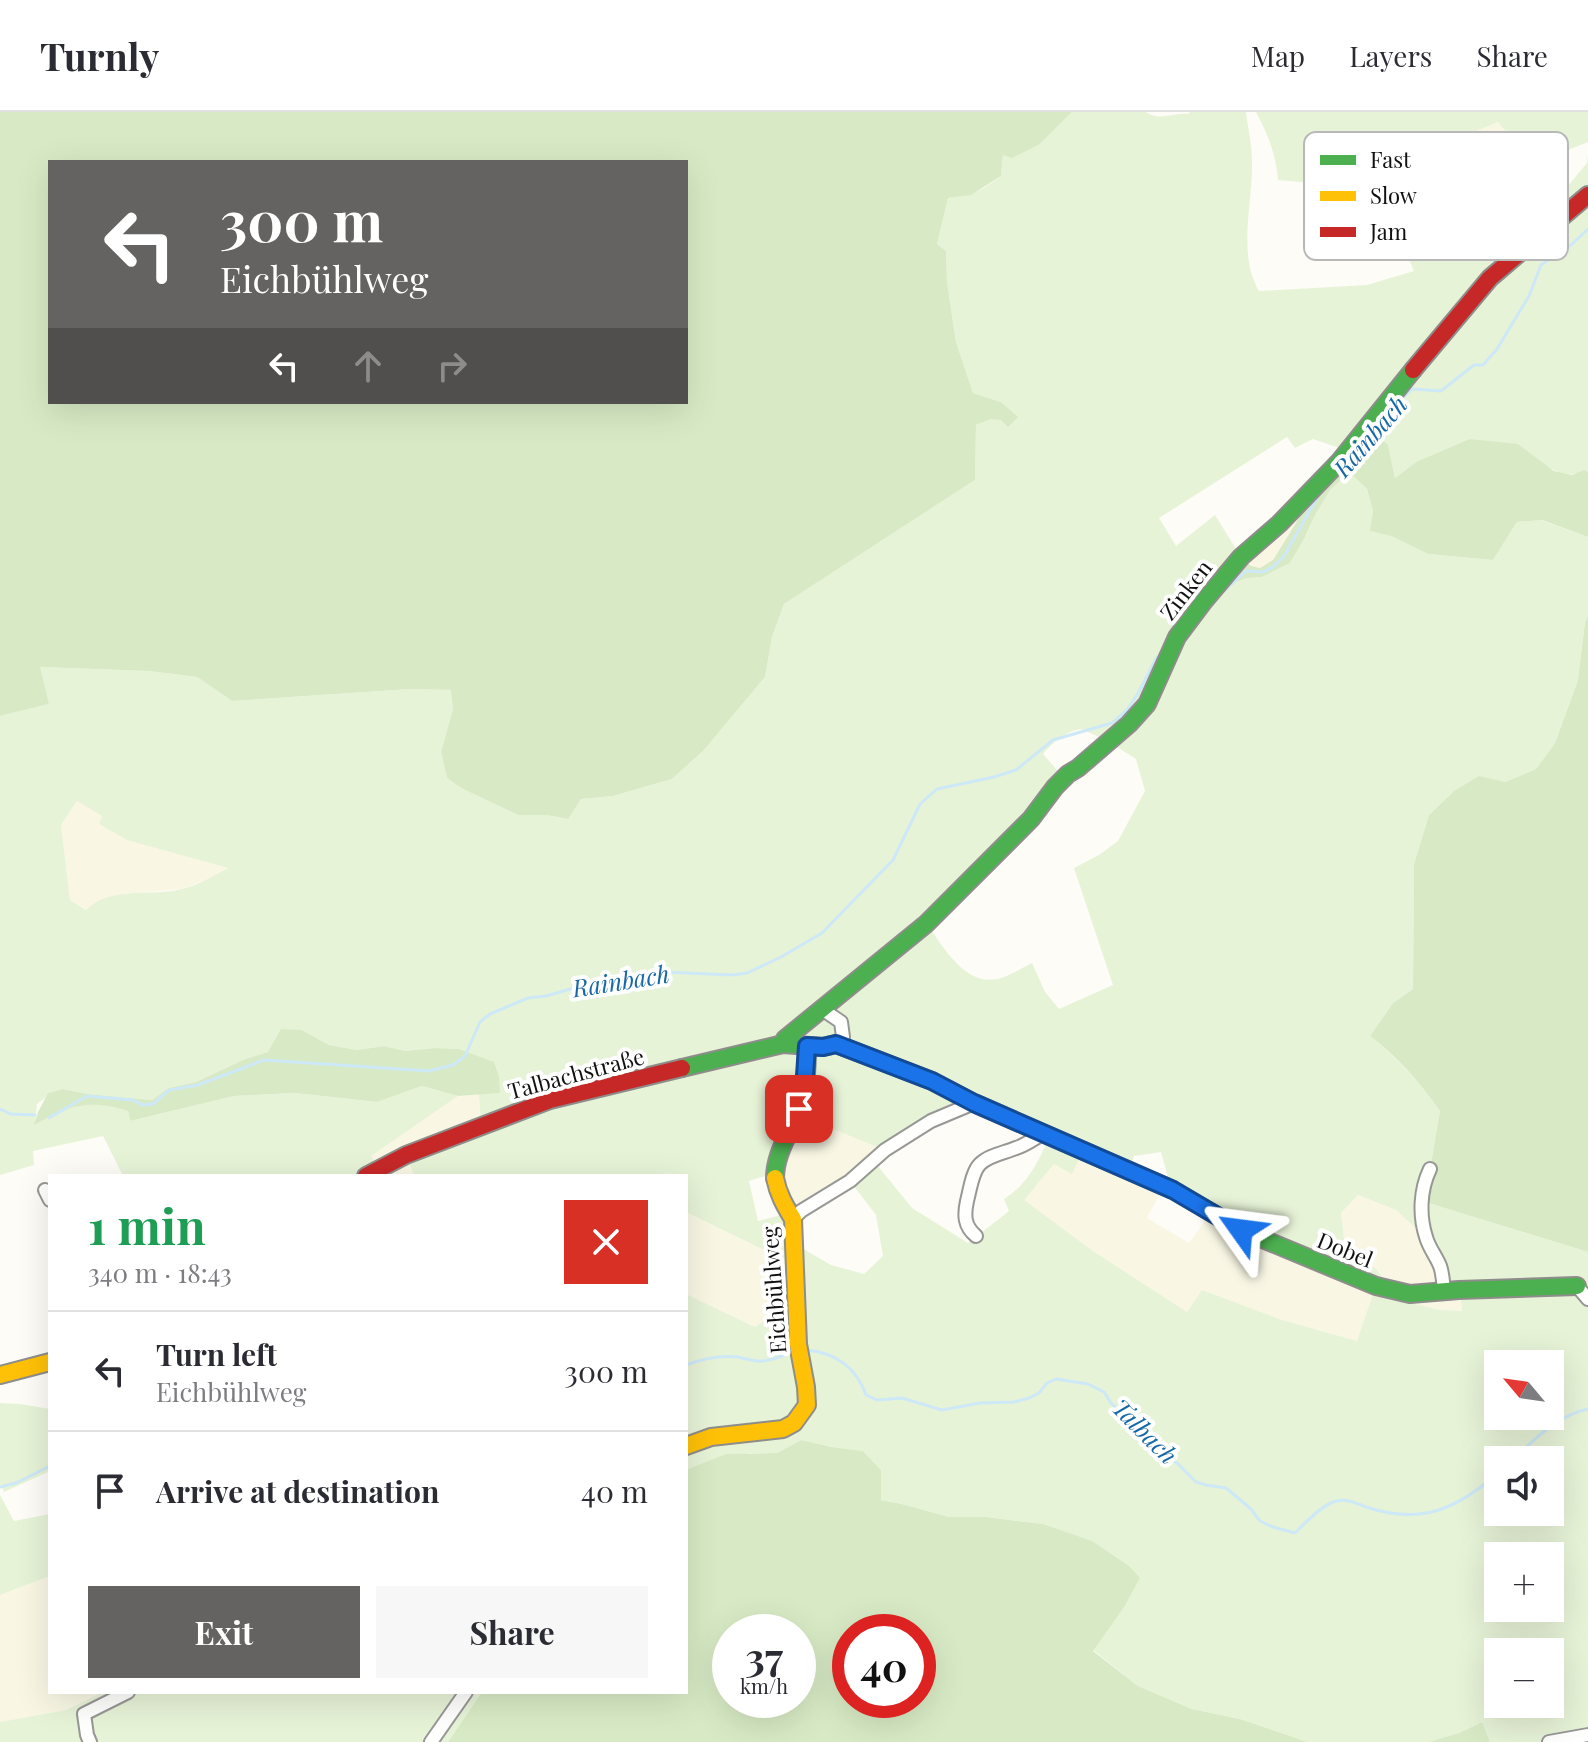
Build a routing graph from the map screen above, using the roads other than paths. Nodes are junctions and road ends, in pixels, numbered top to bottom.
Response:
1 (1588, 195) edge
2 (1568, 212) edge
3 (1511, 260) edge
4 (822, 1009) junction
5 (783, 1044) junction
6 (836, 1044) junction
7 (807, 1046) junction
8 (974, 1103) junction
9 (1044, 1133) junction
10 (1430, 1169) dead end
11 (370, 1174) edge
12 (793, 1219) junction
13 (976, 1236) dead end
14 (1444, 1291) junction
15 (1584, 1291) edge
16 (48, 1363) edge
17 (0, 1375) edge
18 (688, 1445) edge
19 (124, 1694) edge
20 (465, 1694) edge
21 (1588, 1735) edge
22 (90, 1742) edge
23 (431, 1742) edge
24 (1549, 1742) edge

1 - 2 street, Zinken
3 - 4 street, Zinken
4 - 5 street, Zinken
4 - 6 street
5 - 7 street, Talbachstraße
5 - 11 street, Talbachstraße
6 - 7 street, Dobel
6 - 8 street, Dobel
7 - 12 street, Eichbühlweg
8 - 9 street, Dobel
8 - 12 street
9 - 13 street
9 - 14 street, Dobel
10 - 14 street
12 - 18 street, Eichbühlweg
14 - 15 street, Dobel
16 - 17 street
19 - 22 street
20 - 23 street
21 - 24 street

